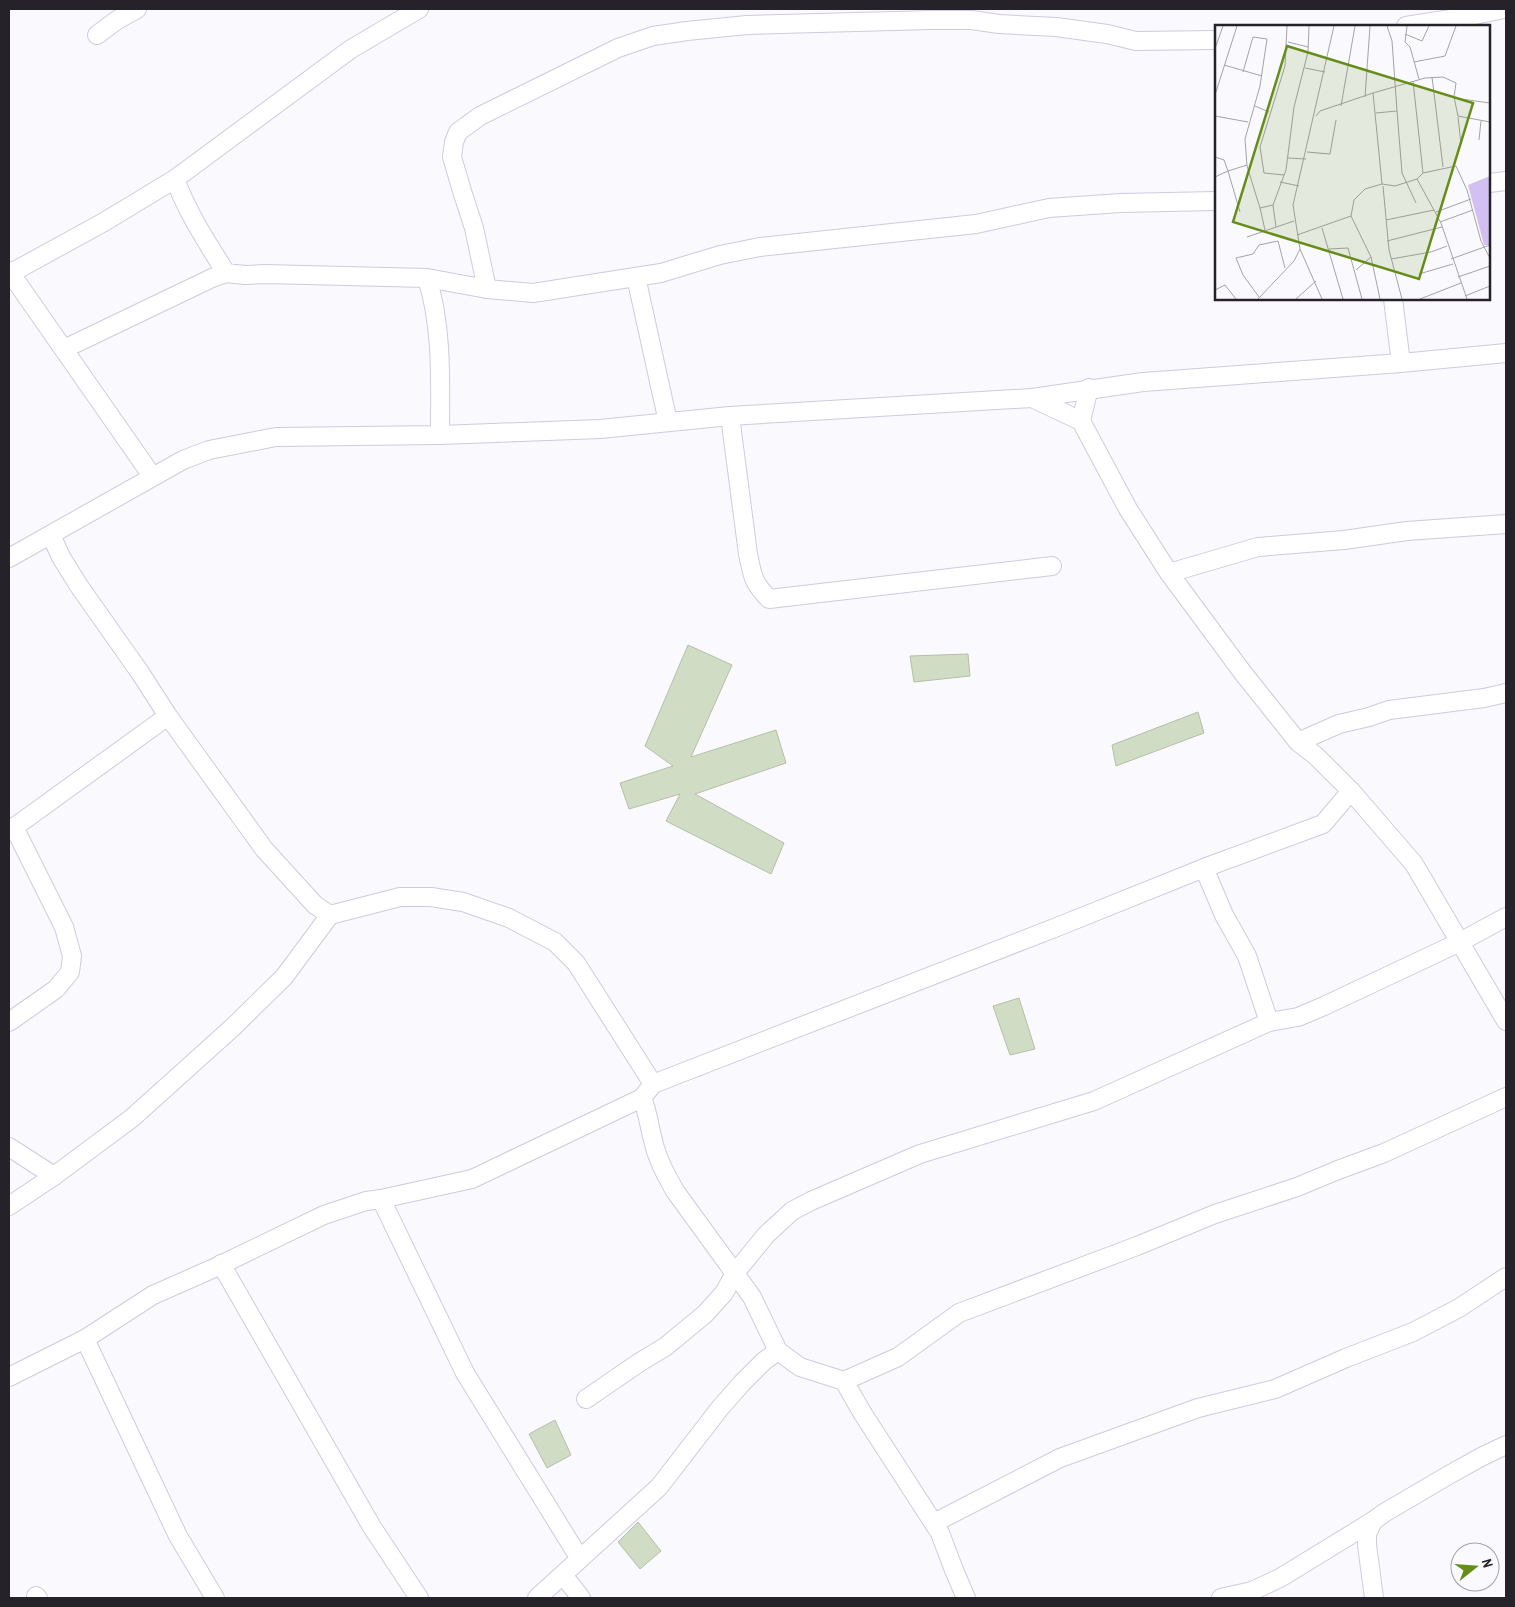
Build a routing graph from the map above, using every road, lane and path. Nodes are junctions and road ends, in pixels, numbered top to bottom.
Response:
1 (137, 9) edge
2 (419, 9) edge
3 (1504, 9) edge
4 (955, 14) edge
5 (1412, 25) edge
6 (97, 35) dead end
7 (1215, 40) edge
8 (175, 179) junction
9 (1506, 182) edge
10 (1490, 184) edge
11 (1215, 201) edge
12 (10, 272) edge
13 (226, 274) junction
14 (636, 277) junction
15 (427, 278) junction
16 (487, 289) junction
17 (1393, 300) edge
18 (64, 349) junction
19 (1506, 353) edge
20 (1400, 363) junction
21 (1088, 388) junction
22 (1032, 398) junction
23 (730, 416) junction
24 (1081, 421) junction
25 (668, 422) junction
26 (440, 435) junction
27 (152, 476) junction
28 (1506, 524) edge
29 (51, 535) junction
30 (9, 558) edge
31 (1052, 566) dead end
32 (1170, 573) junction
33 (1506, 693) edge
34 (168, 716) junction
35 (1298, 742) junction
36 (1351, 790) junction
37 (11, 829) edge
38 (1204, 868) junction
39 (330, 915) junction
40 (1506, 917) edge
41 (1460, 942) junction
42 (1506, 1021) edge
43 (9, 1022) edge
44 (1269, 1022) junction
45 (647, 1091) junction
46 (1506, 1096) edge
47 (9, 1148) edge
48 (54, 1176) junction
49 (381, 1199) junction
50 (9, 1206) edge
51 (221, 1264) junction
52 (735, 1273) junction
53 (1506, 1277) edge
54 (85, 1339) junction
55 (778, 1351) junction
56 (9, 1377) edge
57 (844, 1381) junction
58 (586, 1399) dead end
59 (1506, 1446) edge
60 (1373, 1521) junction
61 (934, 1523) junction
62 (580, 1559) junction
63 (563, 1575) junction
64 (214, 1598) edge
65 (419, 1598) edge
66 (537, 1598) edge
67 (581, 1598) edge
68 (966, 1598) edge
69 (1221, 1598) edge
70 (1374, 1598) edge

1 - 6 street
2 - 8 street
3 - 5 street
4 - 7 street
4 - 16 street
8 - 12 street
8 - 13 street
9 - 10 street
11 - 14 street
12 - 18 street
13 - 15 street
13 - 18 street
14 - 16 street
14 - 25 street
15 - 16 street
15 - 26 street
17 - 20 street
18 - 27 street
19 - 20 street
20 - 21 street
21 - 22 street
21 - 24 street
22 - 23 street
22 - 24 street
23 - 25 street
23 - 31 street
24 - 32 street
25 - 26 street
26 - 27 street
27 - 29 street
28 - 32 street
29 - 30 street
29 - 34 street
32 - 35 street
33 - 35 street
34 - 37 street
34 - 39 street
35 - 36 street
36 - 38 street
36 - 41 street
37 - 43 street
38 - 44 street
38 - 45 street
39 - 45 street
39 - 48 street
40 - 41 street
41 - 42 street
41 - 44 street
44 - 52 street
45 - 49 street
45 - 52 street
46 - 57 street
47 - 48 street
48 - 50 street
49 - 51 street
49 - 62 street
51 - 54 street
51 - 65 street
52 - 55 street
52 - 58 street
53 - 61 street
54 - 56 street
54 - 64 street
55 - 57 street
55 - 62 street
57 - 61 street
59 - 60 street
60 - 69 street
60 - 70 street
61 - 68 street
62 - 63 street
63 - 66 street
63 - 67 street

